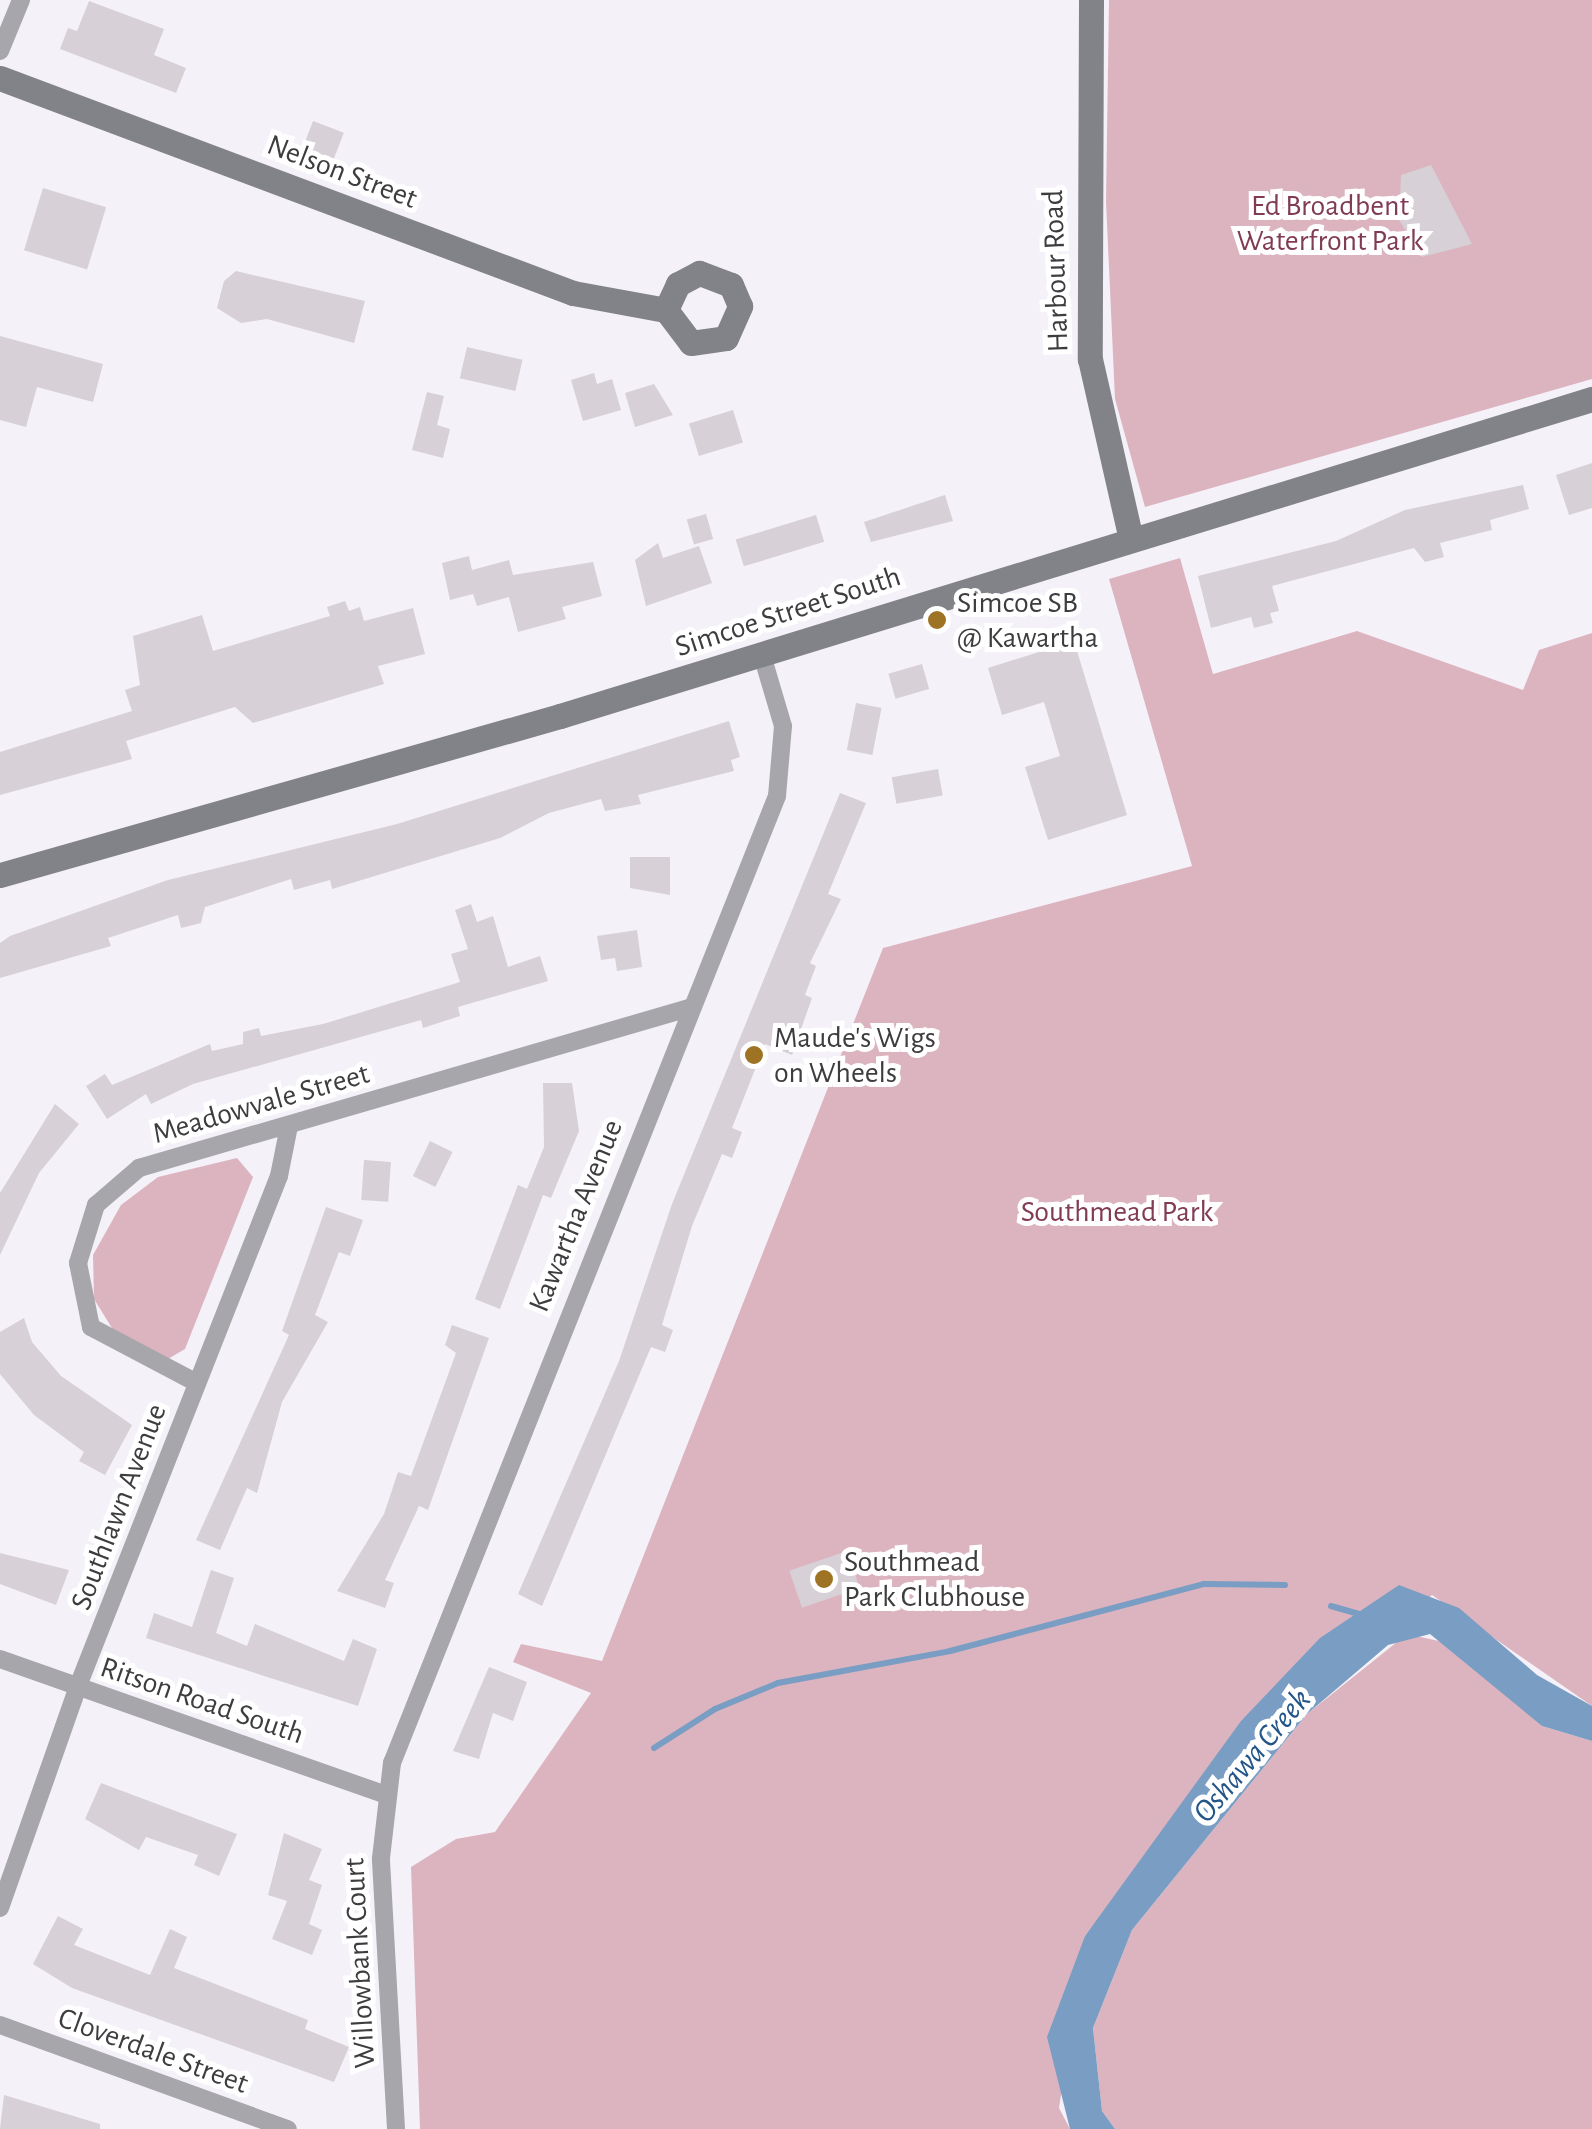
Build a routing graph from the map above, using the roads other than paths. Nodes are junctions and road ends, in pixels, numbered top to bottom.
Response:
1 (20, 0) edge
2 (1091, 0) edge
3 (0, 50) edge
4 (0, 78) edge
5 (666, 310) dead end
6 (1592, 398) edge
7 (1130, 535) junction
8 (762, 655) junction
9 (0, 876) edge
10 (689, 1008) junction
11 (289, 1126) junction
12 (196, 1383) junction
13 (0, 1659) edge
14 (78, 1686) junction
15 (386, 1795) junction
16 (0, 1908) edge
17 (0, 2025) edge
18 (288, 2129) edge
19 (396, 2129) edge

1 - 3 street
2 - 7 street, Harbour Road
4 - 5 street, Nelson Street
6 - 7 street, Simcoe Street South
7 - 8 street, Simcoe Street South
8 - 9 street, Simcoe Street South
8 - 10 street, Kawartha Avenue
10 - 11 street, Meadowvale Street
10 - 15 street, Kawartha Avenue
11 - 12 street, Southlawn Avenue
11 - 12 street, Meadowvale Street
12 - 14 street, Southlawn Avenue
13 - 14 street, Ritson Road South
14 - 15 street, Ritson Road South
14 - 16 street, Southlawn Avenue
15 - 19 street, Willowbank Court
17 - 18 street, Cloverdale Street

